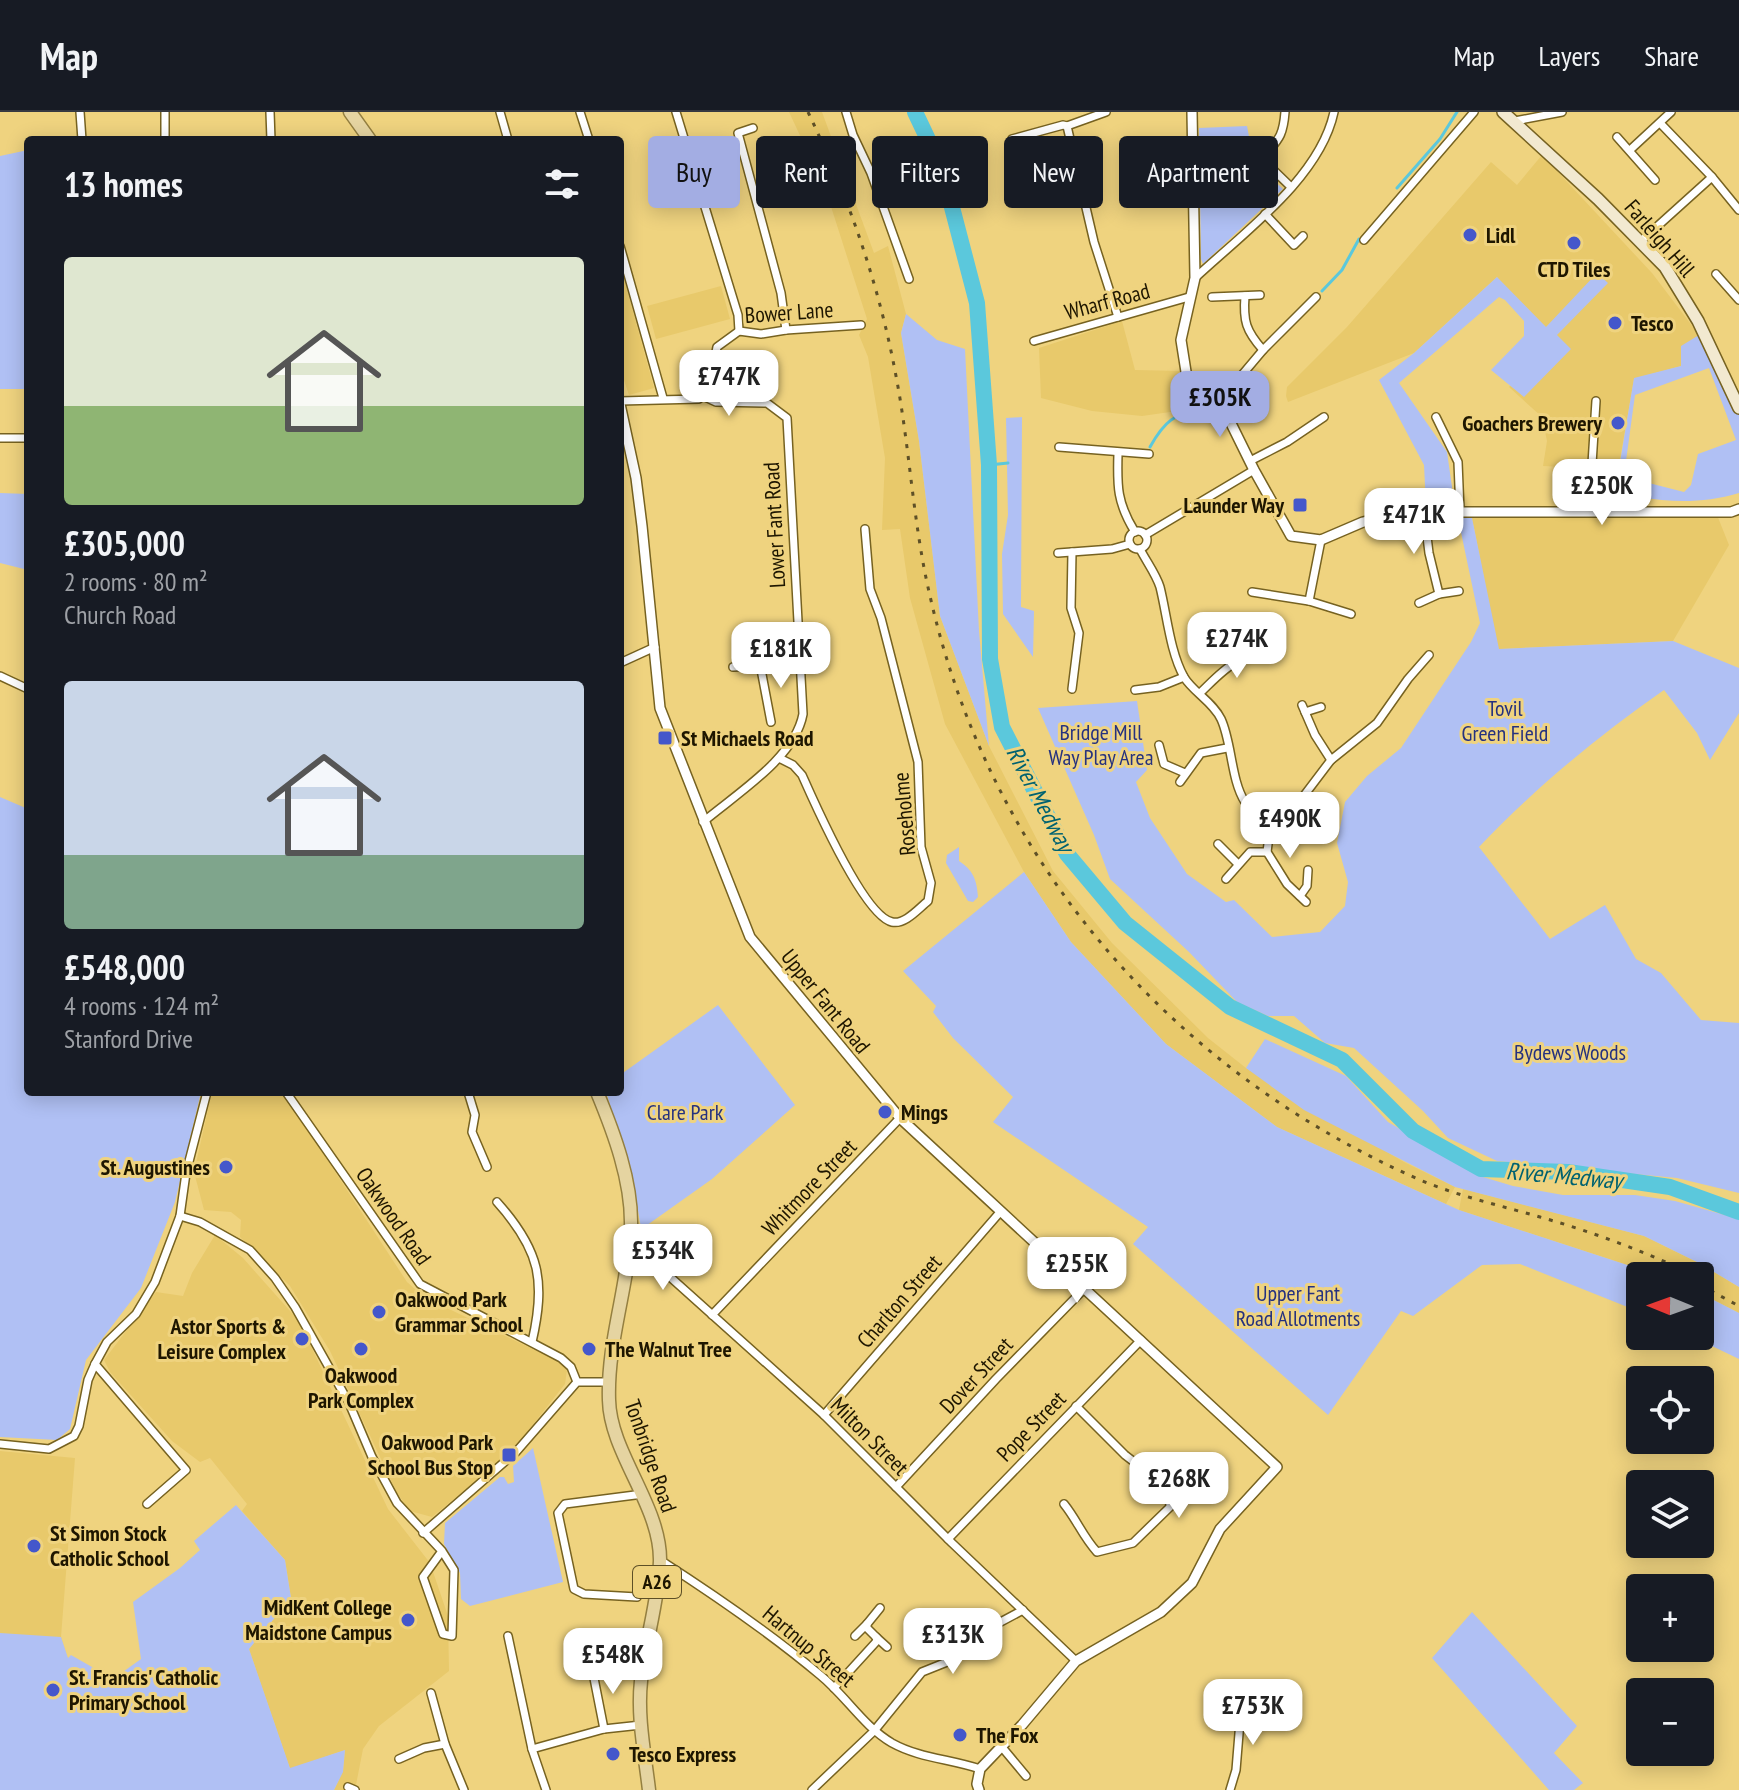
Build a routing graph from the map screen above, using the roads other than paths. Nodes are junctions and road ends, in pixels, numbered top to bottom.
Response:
1 (80, 112) edge
2 (165, 112) edge
3 (270, 112) edge
4 (350, 112) edge
5 (500, 112) edge
6 (580, 112) edge
7 (676, 112) edge
8 (846, 112) edge
9 (1106, 112) edge
10 (1192, 112) edge
11 (1285, 112) edge
12 (1334, 112) edge
13 (1474, 112) edge
14 (1503, 112) edge
15 (1562, 112) edge
16 (1671, 112) edge
17 (1515, 121) junction
18 (1661, 124) junction
19 (1067, 126) junction
20 (753, 128) dead end
21 (82, 136) edge
22 (165, 136) edge
23 (271, 136) edge
24 (367, 136) edge
25 (507, 136) edge
26 (588, 136) edge
27 (1023, 136) edge
28 (1617, 137) dead end
29 (1630, 150) junction
30 (1712, 177) junction
31 (1655, 180) dead end
32 (1290, 186) junction
33 (1739, 210) edge
34 (1265, 214) junction
35 (1303, 236) dead end
36 (1364, 240) dead end
37 (1641, 241) junction
38 (1294, 245) junction
39 (1286, 253) dead end
40 (624, 260) edge
41 (1716, 274) dead end
42 (1195, 278) junction
43 (909, 279) dead end
44 (1260, 295) dead end
45 (1245, 296) junction
46 (1189, 297) junction
47 (1212, 297) dead end
48 (1316, 297) dead end
49 (1739, 300) edge
50 (1118, 317) junction
51 (861, 325) dead end
52 (786, 330) junction
53 (739, 331) junction
54 (1034, 341) dead end
55 (1263, 350) junction
56 (703, 396) junction
57 (663, 398) junction
58 (1220, 401) junction
59 (1596, 401) dead end
60 (624, 402) edge
61 (1739, 408) edge
62 (1324, 417) dead end
63 (1436, 417) dead end
64 (624, 421) edge
65 (0, 438) edge
66 (24, 438) edge
67 (1059, 447) dead end
68 (1118, 454) junction
69 (1149, 454) dead end
70 (1252, 465) junction
71 (1739, 509) edge
72 (1460, 511) junction
73 (1589, 511) junction
74 (1424, 512) junction
75 (865, 529) dead end
76 (1135, 532) junction
77 (1145, 535) junction
78 (1321, 540) junction
79 (1130, 544) junction
80 (1140, 549) junction
81 (1072, 552) junction
82 (1058, 553) dead end
83 (1459, 591) dead end
84 (1252, 592) dead end
85 (1439, 594) junction
86 (1309, 601) junction
87 (1419, 603) dead end
88 (1351, 614) dead end
89 (655, 647) junction
90 (1270, 655) dead end
91 (1429, 655) dead end
92 (624, 661) edge
93 (760, 664) junction
94 (801, 664) junction
95 (733, 667) dead end
96 (0, 676) edge
97 (1184, 677) junction
98 (24, 687) edge
99 (1072, 689) dead end
100 (1135, 690) dead end
101 (1200, 693) junction
102 (1321, 707) dead end
103 (771, 722) dead end
104 (1159, 745) dead end
105 (1227, 748) junction
106 (779, 758) junction
107 (1331, 760) junction
108 (1185, 773) junction
109 (1180, 782) dead end
110 (1271, 820) junction
111 (703, 822) junction
112 (1218, 844) dead end
113 (1267, 852) junction
114 (1238, 864) junction
115 (1308, 870) dead end
116 (1226, 879) dead end
117 (206, 1096) edge
118 (289, 1096) edge
119 (469, 1096) edge
120 (598, 1096) edge
121 (900, 1118) junction
122 (487, 1167) dead end
123 (497, 1202) dead end
124 (520, 1211) dead end
125 (1001, 1211) junction
126 (180, 1216) junction
127 (513, 1220) junction
128 (629, 1246) junction
129 (1084, 1289) junction
130 (712, 1315) junction
131 (1141, 1340) junction
132 (532, 1342) junction
133 (95, 1364) junction
134 (577, 1382) junction
135 (609, 1382) junction
136 (1076, 1406) junction
137 (824, 1415) junction
138 (0, 1444) edge
139 (896, 1487) junction
140 (643, 1494) junction
141 (147, 1504) dead end
142 (1064, 1504) dead end
143 (423, 1533) junction
144 (948, 1539) junction
145 (442, 1551) junction
146 (660, 1560) junction
147 (637, 1597) dead end
148 (880, 1608) dead end
149 (1023, 1610) junction
150 (867, 1624) junction
151 (508, 1636) dead end
152 (855, 1636) dead end
153 (876, 1637) junction
154 (887, 1647) dead end
155 (1076, 1661) junction
156 (606, 1667) dead end
157 (834, 1688) junction
158 (431, 1693) dead end
159 (1242, 1697) dead end
160 (641, 1725) junction
161 (604, 1729) junction
162 (874, 1731) junction
163 (445, 1744) junction
164 (1001, 1746) junction
165 (532, 1749) junction
166 (399, 1759) dead end
167 (1016, 1764) junction
168 (980, 1769) junction
169 (1007, 1771) dead end
170 (1026, 1776) dead end
171 (464, 1790) edge
172 (546, 1790) edge
173 (649, 1790) edge
174 (812, 1790) edge
175 (979, 1790) edge
176 (1230, 1790) edge

1 - 21 street
2 - 22 street
3 - 23 street
4 - 24 main road
5 - 25 street
6 - 26 street
7 - 53 street
8 - 43 street
9 - 19 street
10 - 42 street
11 - 32 street
12 - 32 street
13 - 36 street
14 - 17 main road, Farleigh Hill
15 - 17 street
16 - 18 street
17 - 37 main road, Farleigh Hill
18 - 29 street
18 - 30 street
19 - 27 street
19 - 50 street
20 - 52 street
28 - 29 street
29 - 31 street
30 - 33 street
30 - 37 street
32 - 34 street
34 - 38 street
34 - 42 street
35 - 38 street
37 - 61 main road, Farleigh Hill
38 - 39 street
40 - 57 street
41 - 49 street
42 - 46 street
44 - 45 street
45 - 47 street
45 - 55 street
46 - 50 street, Wharf Road
46 - 58 street
48 - 55 street
50 - 54 street, Wharf Road
51 - 52 street, Bower Lane
52 - 53 street, Bower Lane
53 - 56 street, Bower Lane
55 - 58 street
56 - 57 street
56 - 94 street, Lower Fant Road
57 - 60 street
58 - 70 street
59 - 73 street
62 - 70 street
63 - 72 street
64 - 89 street, Upper Fant Road
65 - 66 street
67 - 68 street
68 - 69 street
68 - 76 street
70 - 77 street
70 - 78 street
71 - 73 street
72 - 73 street
72 - 74 street
74 - 78 street
74 - 85 street
75 - 106 street, Roseholme
76 - 77 street
76 - 79 street
77 - 80 street
78 - 86 street
79 - 80 street
79 - 81 street
80 - 97 street
81 - 82 street
81 - 99 street
83 - 85 street
84 - 86 street
85 - 87 street
86 - 88 street
89 - 92 street
89 - 111 street, Upper Fant Road
90 - 101 street
91 - 107 street
93 - 94 street
93 - 95 street
93 - 103 street
94 - 106 street, Lower Fant Road
96 - 98 street
97 - 100 street
97 - 101 street
101 - 105 street
102 - 107 street
104 - 108 street
105 - 108 street
105 - 110 street
106 - 111 street, Lower Fant Road
107 - 110 street
108 - 109 street
110 - 113 street
111 - 121 street, Upper Fant Road
112 - 114 street
113 - 114 street
113 - 115 street
114 - 116 street
117 - 126 street
118 - 132 street, Oakwood Road
119 - 122 street
120 - 128 main road, Tonbridge Road / A26
121 - 125 street, Upper Fant Road
121 - 130 street, Whitmore Street
123 - 127 street
124 - 127 street
125 - 129 street, Upper Fant Road
125 - 137 street, Charlton Street
126 - 133 street
126 - 143 street
127 - 132 street
128 - 130 street, Milton Street
128 - 135 main road, Tonbridge Road / A26
129 - 131 street, Upper Fant Road
129 - 139 street, Dover Street
130 - 137 street, Milton Street
131 - 136 street, Pope Street
131 - 155 street, Upper Fant Road
132 - 134 street, Oakwood Road
133 - 138 street
133 - 141 street
134 - 135 street
134 - 143 street
135 - 140 main road, Tonbridge Road / A26
136 - 142 street
136 - 144 street, Pope Street
137 - 139 street, Milton Street
139 - 144 street, Milton Street
140 - 146 main road, Tonbridge Road / A26
140 - 147 street
143 - 145 street
144 - 149 street, Milton Street
145 - 145 street
146 - 157 street, Hartnup Street
146 - 160 main road, Tonbridge Road / A26
148 - 150 street
149 - 155 street, Milton Street
149 - 162 street
150 - 152 street
150 - 153 street
151 - 165 street
153 - 154 street
153 - 157 street
155 - 164 street
156 - 161 street
157 - 162 street, Hartnup Street
158 - 163 street
159 - 176 street
160 - 161 street
160 - 173 main road, Tonbridge Road / A26
161 - 165 street
162 - 168 street, Hartnup Street
162 - 174 street
163 - 166 street
163 - 171 street
164 - 167 street
164 - 168 street
165 - 172 street
167 - 169 street
167 - 170 street
168 - 175 street

